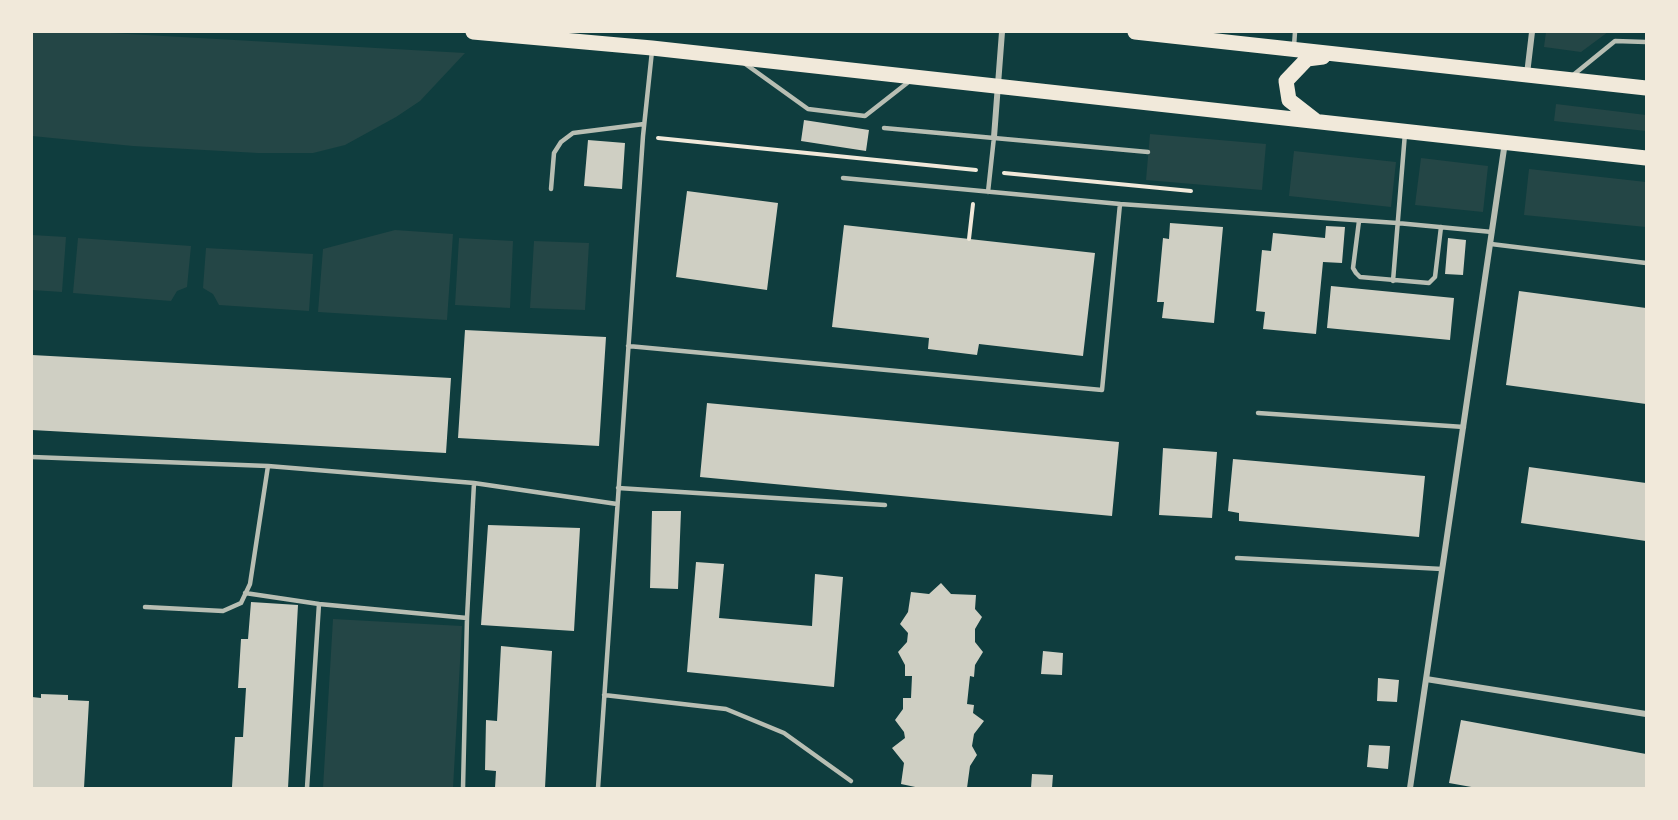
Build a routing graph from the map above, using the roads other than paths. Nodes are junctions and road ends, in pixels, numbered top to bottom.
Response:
1 (473, 32) edge
2 (1002, 32) edge
3 (1135, 32) edge
4 (1295, 32) edge
5 (1532, 32) edge
6 (1647, 42) edge
7 (652, 48) junction
8 (1293, 49) junction
9 (1341, 54) junction
10 (736, 57) junction
11 (1527, 74) junction
12 (916, 77) junction
13 (1569, 79) junction
14 (997, 86) junction
15 (1647, 88) edge
16 (1316, 122) junction
17 (644, 124) junction
18 (884, 128) dead end
19 (1405, 130) junction
20 (994, 137) junction
21 (1505, 141) junction
22 (1148, 152) dead end
23 (1647, 158) edge
24 (843, 178) dead end
25 (551, 189) dead end
26 (988, 192) junction
27 (1120, 204) junction
28 (1359, 221) junction
29 (1397, 223) junction
30 (1441, 227) junction
31 (1492, 232) junction
32 (1491, 244) junction
33 (1647, 263) edge
34 (1392, 280) junction
35 (628, 346) junction
36 (1258, 413) dead end
37 (1464, 427) junction
38 (32, 457) edge
39 (268, 466) junction
40 (474, 483) junction
41 (618, 488) junction
42 (617, 504) junction
43 (885, 505) dead end
44 (1237, 558) dead end
45 (1442, 569) junction
46 (245, 593) junction
47 (319, 604) junction
48 (145, 607) dead end
49 (467, 618) junction
50 (1426, 679) junction
51 (604, 695) junction
52 (1647, 714) edge
53 (851, 781) dead end
54 (307, 789) edge
55 (463, 789) edge
56 (598, 789) edge
57 (1410, 789) edge

1 - 7 main road
2 - 14 street
3 - 8 main road
4 - 8 lane
5 - 11 street
6 - 13 lane
7 - 10 main road
7 - 17 lane
8 - 9 main road
9 - 11 main road
9 - 16 main road
10 - 12 main road
10 - 12 lane
11 - 13 main road
12 - 14 main road
13 - 15 main road
14 - 16 main road
14 - 20 street
16 - 19 main road
17 - 25 lane
17 - 35 lane
18 - 20 lane
19 - 21 main road
19 - 29 lane
20 - 22 lane
20 - 26 lane
21 - 23 main road
21 - 31 street
24 - 26 lane
26 - 27 lane
27 - 28 lane
27 - 35 lane
28 - 29 lane
28 - 34 lane
29 - 30 lane
29 - 34 lane
30 - 31 lane
30 - 34 lane
31 - 32 street
32 - 33 lane
32 - 37 street
35 - 41 lane
36 - 37 lane
37 - 45 street
38 - 39 lane
39 - 40 lane
39 - 46 lane
40 - 42 lane
40 - 49 lane
41 - 42 lane
41 - 43 lane
42 - 51 lane
44 - 45 lane
45 - 50 street
46 - 47 lane
46 - 48 lane
47 - 49 lane
47 - 54 lane
49 - 55 lane
50 - 52 street
50 - 57 street
51 - 53 lane
51 - 56 lane

